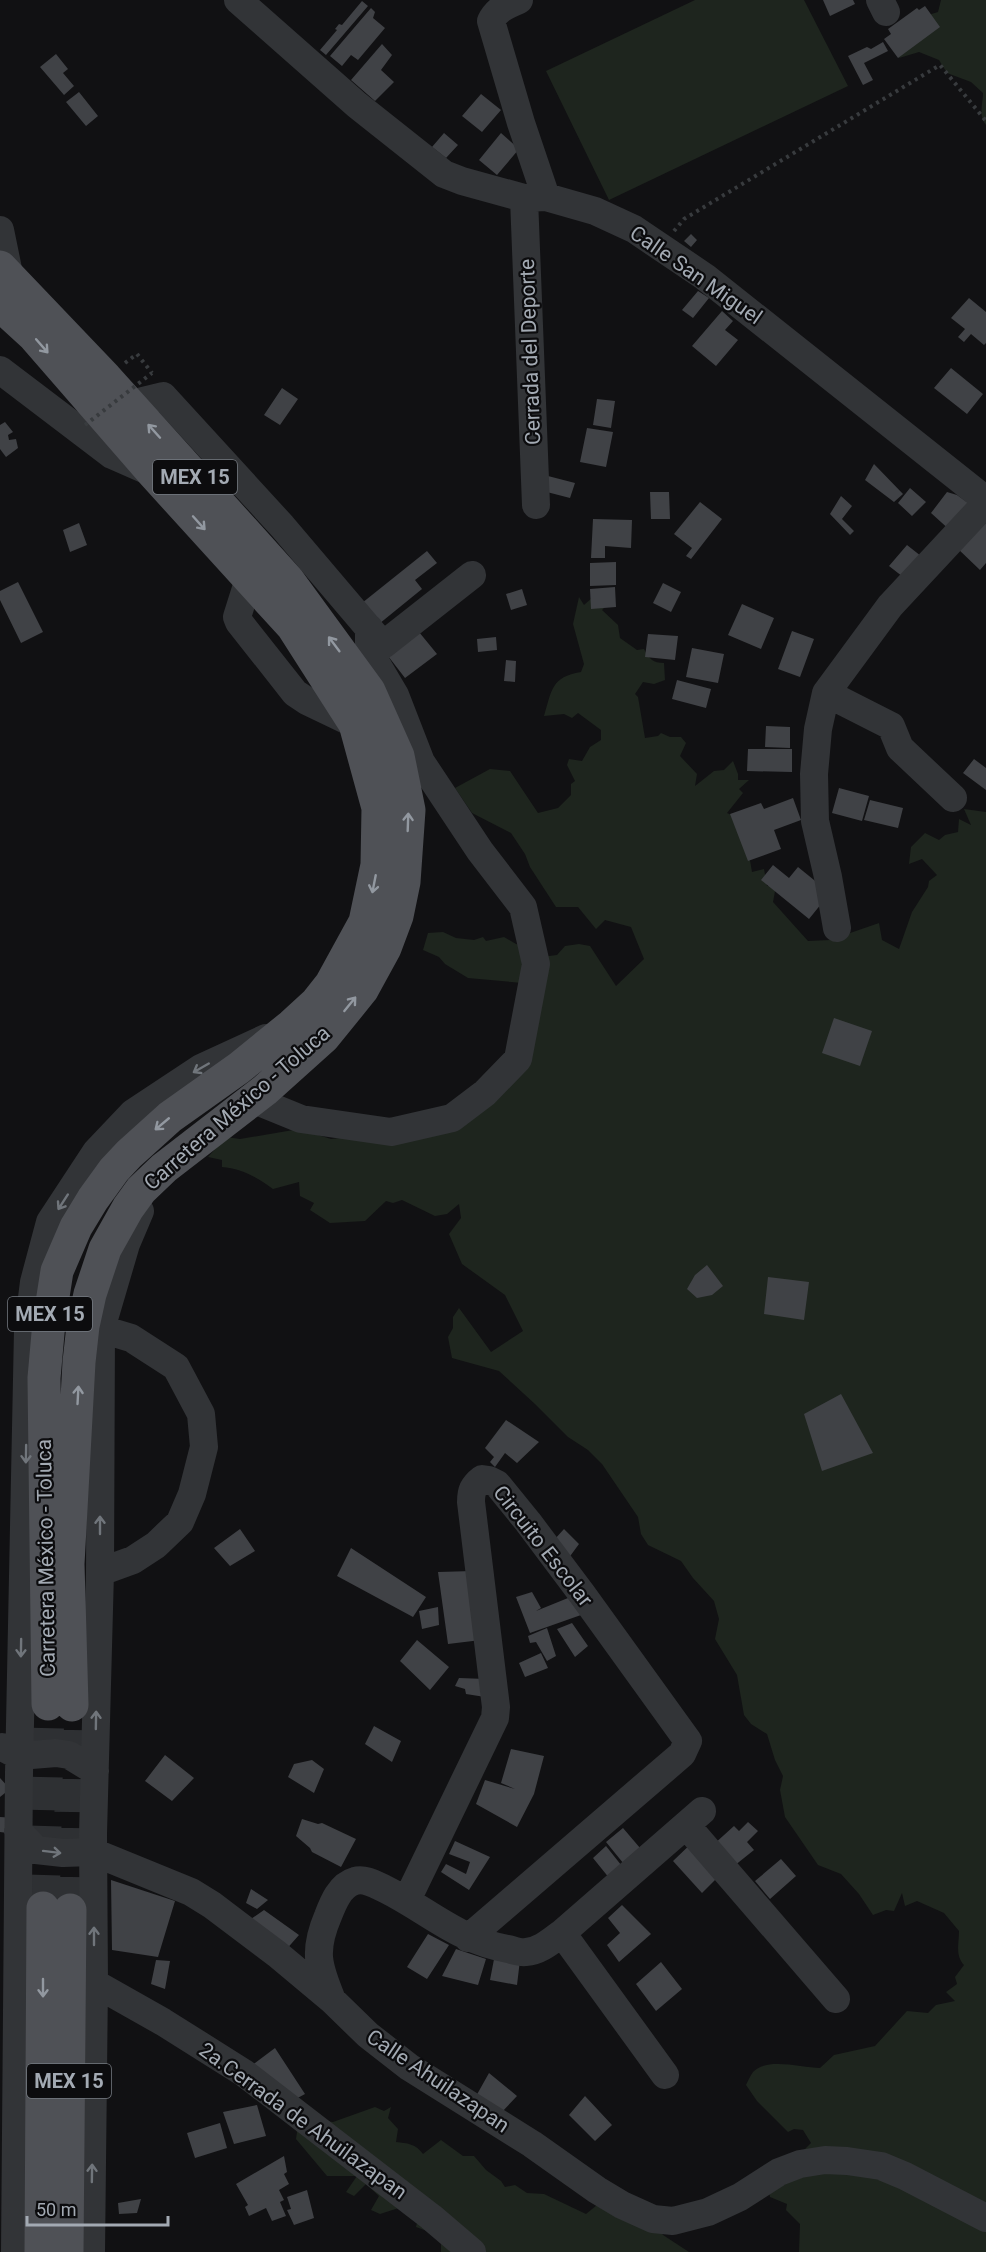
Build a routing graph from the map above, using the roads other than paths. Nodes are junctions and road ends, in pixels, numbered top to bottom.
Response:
1 (237, 0) edge
2 (519, 0) edge
3 (535, 198) junction
4 (0, 230) edge
5 (3, 279) edge
6 (0, 305) edge
7 (0, 369) edge
8 (130, 404) junction
9 (153, 473) junction
10 (986, 501) edge
11 (536, 505) dead end
12 (472, 575) dead end
13 (376, 637) junction
14 (826, 693) junction
15 (953, 798) dead end
16 (837, 928) dead end
17 (292, 1025) junction
18 (252, 1099) junction
19 (154, 1178) junction
20 (101, 1329) junction
21 (100, 1572) junction
22 (9, 1751) edge
23 (95, 1771) junction
24 (18, 1831) junction
25 (93, 1852) junction
26 (407, 1900) junction
27 (562, 1933) junction
28 (468, 1938) junction
29 (94, 1983) junction
30 (836, 1999) dead end
31 (332, 2000) junction
32 (665, 2075) dead end
33 (986, 2218) edge
34 (15, 2252) edge
35 (41, 2252) edge
36 (67, 2252) edge
37 (91, 2252) edge
38 (472, 2252) edge

1 - 3 street, Calle San Miguel
2 - 3 street, Cerrada del Deporte
3 - 10 street, Calle San Miguel
3 - 11 street, Cerrada del Deporte
4 - 5 street
5 - 8 main road, Carretera México - Toluca / MEX 15
6 -> 9 main road, Carretera México - Toluca / MEX 15
7 - 9 street
8 - 13 street
18 -> 8 main road, Carretera México - Toluca / MEX 15
9 -> 17 main road, Carretera México - Toluca / MEX 15
10 - 14 street
12 - 13 street
13 - 18 street
14 - 15 street
14 - 16 street
17 -> 19 main road, Carretera México - Toluca / MEX 15
17 -> 22 street
18 - 19 main road, Carretera México - Toluca / MEX 15
19 - 20 street
21 -> 20 street
20 - 21 street
23 -> 21 street
22 - 23 street
22 - 24 street
23 - 25 street
24 -> 25 street
24 - 34 street
29 -> 25 street
25 - 31 street, Calle Ahuilazapan
26 - 28 street
26 - 28 street, Circuito Escolar
26 - 31 street
27 - 28 street
27 - 30 street
27 - 32 street
37 -> 29 street
29 - 38 street, 2a.Cerrada de Ahuilazapan
31 - 33 street, Calle Ahuilazapan
36 -> 35 main road, MEX 15

